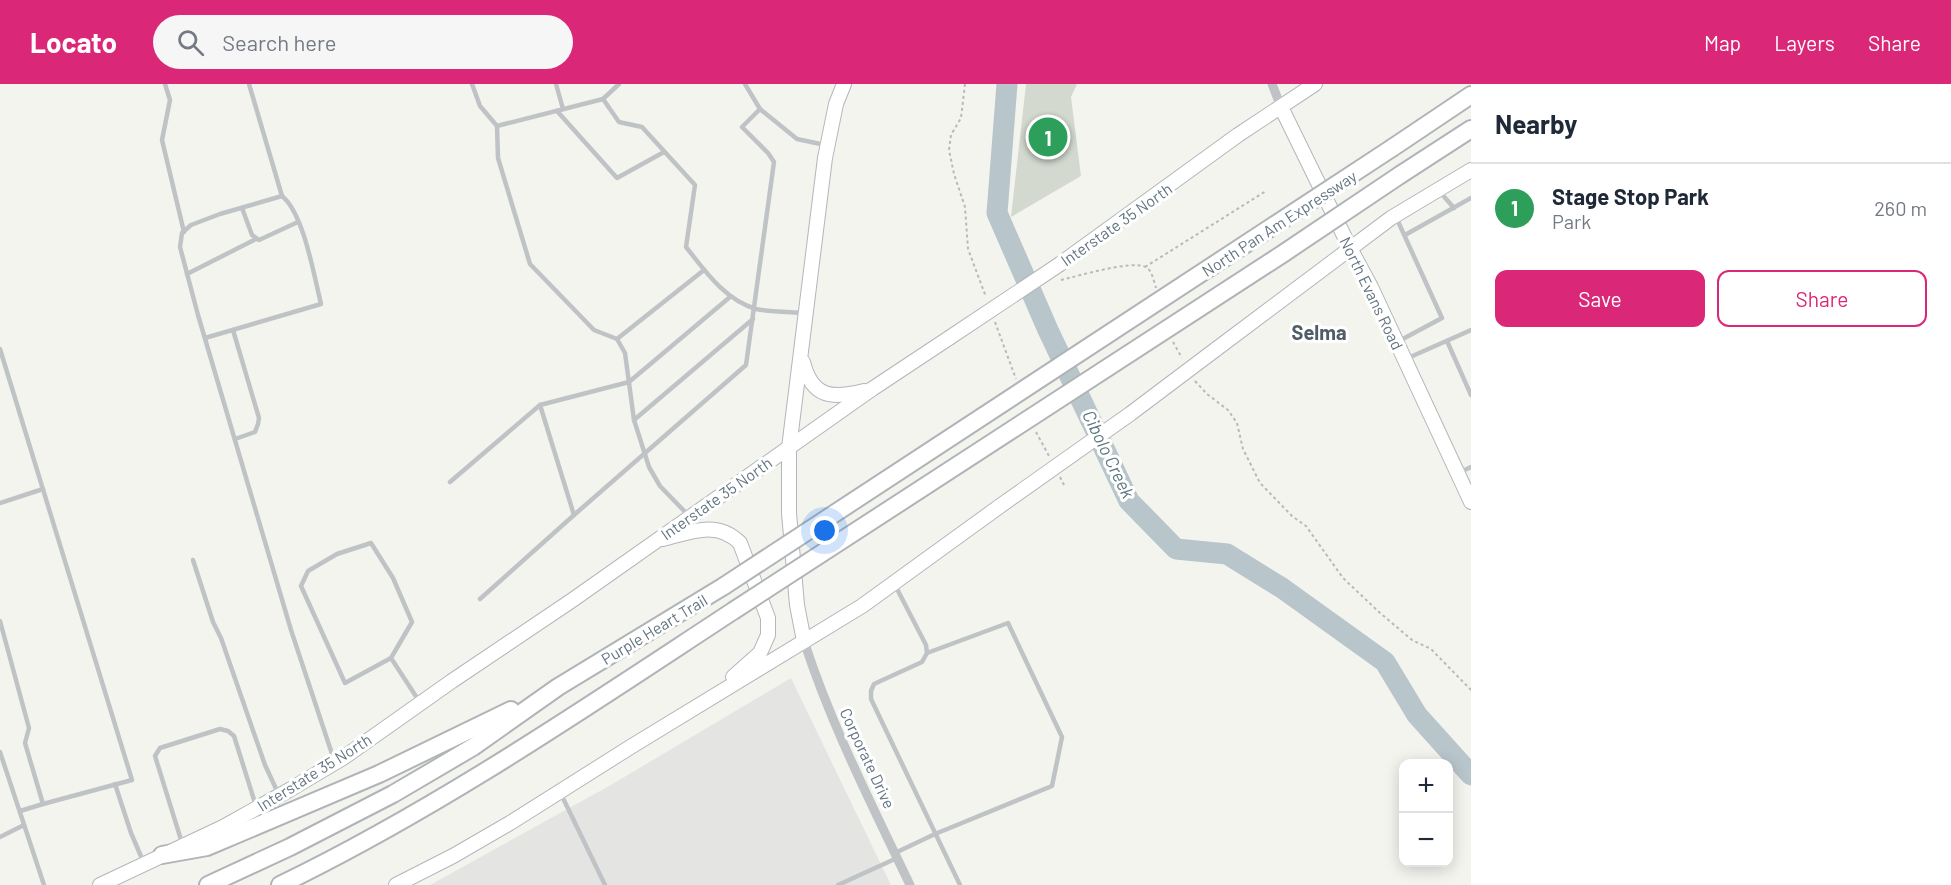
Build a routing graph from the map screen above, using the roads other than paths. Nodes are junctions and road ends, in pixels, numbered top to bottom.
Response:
1 (165, 84) edge
2 (249, 84) edge
3 (472, 84) edge
4 (556, 84) edge
5 (620, 84) edge
6 (746, 84) edge
7 (844, 84) edge
8 (1272, 84) edge
9 (1315, 84) edge
10 (1471, 96) edge
11 (603, 99) junction
12 (1281, 107) junction
13 (563, 109) junction
14 (760, 109) junction
15 (557, 111) junction
16 (497, 126) junction
17 (1471, 129) edge
18 (828, 145) junction
19 (664, 152) junction
20 (1471, 170) edge
21 (1437, 190) junction
22 (282, 196) junction
23 (1471, 198) edge
24 (242, 208) junction
25 (1454, 208) junction
26 (1395, 215) junction
27 (298, 222) junction
28 (184, 231) junction
29 (1405, 236) junction
30 (256, 239) junction
31 (1350, 248) junction
32 (704, 270) junction
33 (187, 274) junction
34 (730, 297) junction
35 (755, 309) junction
36 (806, 313) junction
37 (753, 319) junction
38 (233, 330) junction
39 (1471, 330) edge
40 (205, 338) junction
41 (617, 339) junction
42 (1447, 341) junction
43 (1397, 342) junction
44 (0, 349) edge
45 (1086, 350) joint
46 (801, 352) junction
47 (1405, 359) junction
48 (3, 367) edge
49 (1095, 375) joint
50 (629, 382) junction
51 (872, 389) junction
52 (1471, 395) edge
53 (540, 405) junction
54 (634, 420) junction
55 (235, 439) junction
56 (789, 448) junction
57 (645, 454) junction
58 (1471, 467) edge
59 (1457, 472) junction
60 (450, 482) dead end
61 (43, 489) junction
62 (1471, 502) edge
63 (0, 503) edge
64 (574, 515) junction
65 (689, 517) junction
66 (653, 542) junction
67 (193, 560) dead end
68 (894, 583) junction
69 (480, 599) dead end
70 (0, 621) edge
71 (2, 634) edge
72 (804, 641) junction
73 (927, 653) junction
74 (391, 658) junction
75 (558, 687) junction
76 (421, 703) junction
77 (702, 703) junction
78 (0, 752) edge
79 (335, 762) junction
80 (115, 784) junction
81 (560, 791) junction
82 (279, 796) junction
83 (43, 804) junction
84 (257, 808) junction
85 (20, 811) junction
86 (24, 825) junction
87 (935, 834) junction
88 (0, 837) edge
89 (183, 846) junction
90 (162, 855) junction
91 (896, 856) junction
92 (145, 864) junction
93 (44, 885) edge
94 (100, 885) edge
95 (208, 885) edge
96 (279, 885) edge
97 (396, 885) edge
98 (605, 885) edge
99 (838, 885) edge
100 (910, 885) edge
101 (960, 885) edge

1 - 28 lane
2 - 22 lane
3 - 16 lane
4 - 13 lane
5 - 11 lane
6 - 14 lane
7 - 18 main road
8 - 12 street, North Evans Road
9 - 12 main road, Interstate 35 North
10 - 45 highway, North Pan Am Expressway, bridge
11 - 13 lane
11 - 19 lane
12 - 31 main road, North Evans Road
12 - 51 main road, Interstate 35 North, bridge
13 - 15 lane
14 - 18 lane
14 - 35 lane
15 - 16 lane
15 - 19 lane
16 - 41 lane
17 - 49 highway, North Pan Am Expressway, bridge
18 - 36 main road
19 - 32 lane
20 - 21 main road
21 - 25 lane
21 - 26 main road
22 - 24 lane
22 - 27 lane
23 - 25 lane
24 - 28 lane
24 - 30 lane
25 - 29 lane
26 - 29 lane
26 - 31 main road
27 - 30 lane
27 - 38 lane
28 - 33 lane
29 - 43 lane
30 - 33 lane
31 - 43 main road, North Evans Road
31 - 68 main road, bridge
32 - 34 lane
32 - 41 lane
33 - 40 lane
34 - 35 lane
34 - 50 lane
35 - 36 lane
35 - 37 lane
36 - 46 main road
37 - 54 lane
37 - 57 lane
38 - 40 lane
38 - 55 lane
39 - 42 lane
40 - 55 lane
41 - 50 lane
42 - 47 lane
42 - 52 lane
43 - 47 main road, North Evans Road
44 - 48 lane
45 - 75 highway, Purple Heart Trail, bridge
46 - 51 main road
46 - 56 main road
47 - 59 main road, North Evans Road
48 - 61 lane
49 - 96 highway, Purple Heart Trail, bridge
50 - 53 lane
50 - 54 lane
51 - 56 main road, Interstate 35 North
53 - 60 lane
53 - 64 lane
54 - 57 lane
55 - 79 lane
56 - 65 main road, Interstate 35 North
56 - 72 main road
57 - 64 lane
57 - 65 lane
58 - 59 lane
59 - 62 main road, North Evans Road
61 - 63 lane
61 - 80 lane
64 - 69 lane
65 - 66 main road, Interstate 35 North
66 - 76 main road, Interstate 35 North
66 - 77 main road
67 - 82 lane
68 - 72 main road
68 - 73 lane
70 - 71 lane
71 - 83 lane
72 - 77 main road
72 - 91 street, Corporate Drive
73 - 87 lane
73 - 87 lane
74 - 74 lane
74 - 76 lane
75 - 90 highway
75 - 95 highway, Purple Heart Trail
76 - 79 main road, Interstate 35 North
77 - 81 main road
78 - 85 lane
79 - 82 main road, Interstate 35 North
80 - 83 lane
80 - 92 lane
81 - 97 main road
81 - 98 lane
82 - 84 main road, Interstate 35 North
83 - 85 lane
84 - 89 main road, Interstate 35 North
84 - 89 lane
85 - 86 lane
86 - 88 lane
86 - 93 lane
87 - 91 lane
87 - 101 lane
89 - 90 main road, Interstate 35 North
90 - 92 main road, Interstate 35 North
91 - 99 lane
91 - 100 street, Corporate Drive
92 - 94 main road, Interstate 35 North

